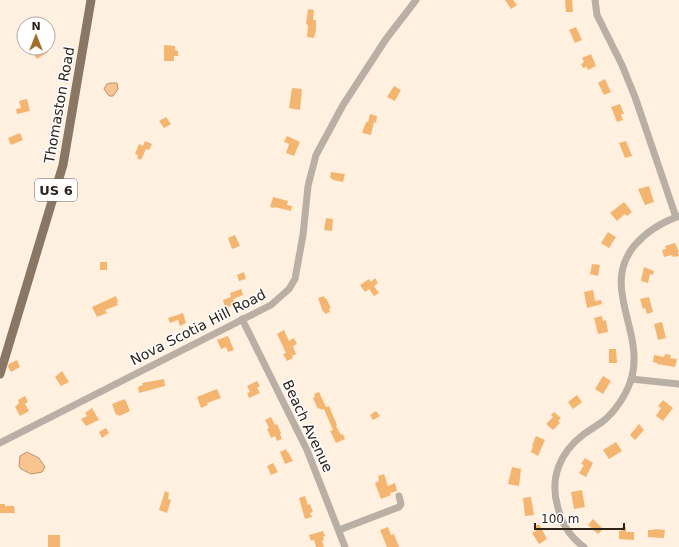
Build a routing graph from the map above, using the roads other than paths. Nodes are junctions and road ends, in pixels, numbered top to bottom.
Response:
1 (91, 0) edge
2 (416, 0) edge
3 (595, 0) edge
4 (678, 216) edge
5 (242, 320) junction
6 (3, 351) edge
7 (0, 374) edge
8 (631, 379) junction
9 (679, 384) edge
10 (0, 443) edge
11 (399, 496) dead end
12 (339, 530) junction
13 (345, 547) edge
14 (584, 547) edge

1 - 6 main road, Thomaston Road / US 6
2 - 5 street, Nova Scotia Hill Road
3 - 4 street
4 - 8 street
5 - 10 street, Nova Scotia Hill Road
5 - 12 street, Beach Avenue
6 - 7 main road, Thomaston Road / US 6
8 - 9 street
8 - 14 street
11 - 12 street
12 - 13 street, Beach Avenue

